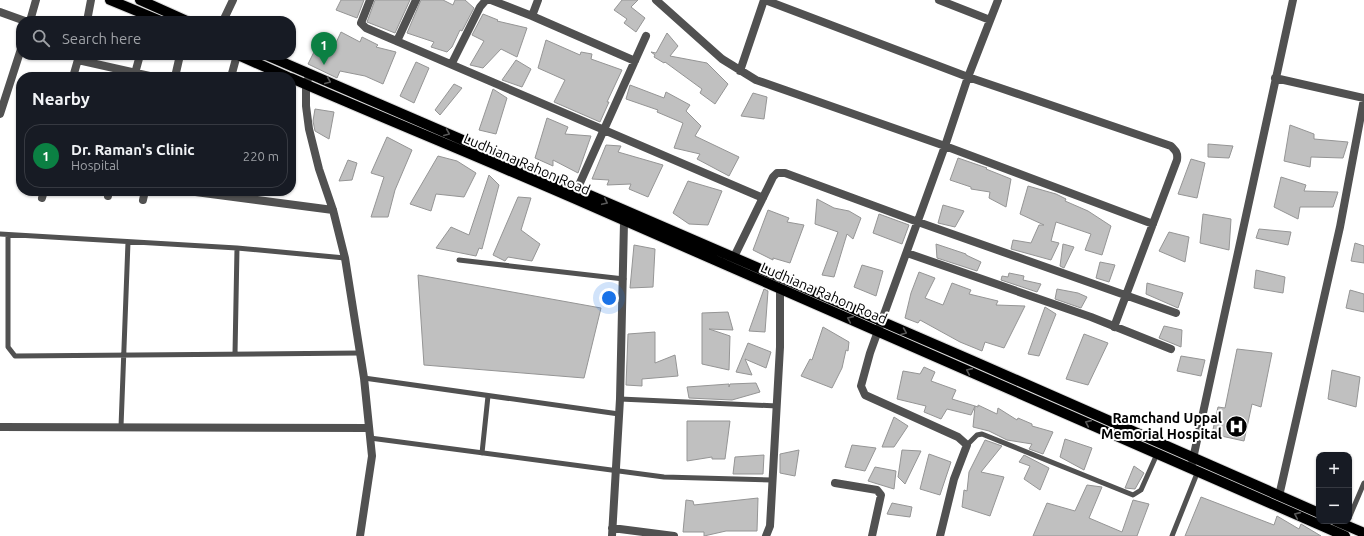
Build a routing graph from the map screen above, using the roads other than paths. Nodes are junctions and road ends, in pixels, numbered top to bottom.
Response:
1 (36, 0) edge
2 (91, 0) edge
3 (110, 0) edge
4 (140, 0) edge
5 (233, 0) edge
6 (370, 0) edge
7 (416, 0) edge
8 (538, 0) edge
9 (656, 0) edge
10 (764, 0) edge
11 (939, 0) edge
12 (998, 0) edge
13 (1293, 0) edge
14 (0, 12) edge
15 (31, 16) edge
16 (87, 16) edge
17 (144, 16) edge
18 (175, 16) edge
19 (225, 16) edge
20 (532, 16) junction
21 (16, 18) edge
22 (990, 20) junction
23 (646, 36) dead end
24 (397, 41) junction
25 (17, 60) edge
26 (77, 60) edge
27 (85, 60) edge
28 (139, 60) edge
29 (179, 60) edge
30 (236, 60) edge
31 (249, 60) edge
32 (278, 60) edge
33 (635, 61) junction
34 (452, 63) junction
35 (740, 71) junction
36 (74, 72) edge
37 (125, 72) edge
38 (136, 72) edge
39 (176, 72) edge
40 (232, 72) edge
41 (276, 72) edge
42 (310, 73) junction
43 (968, 77) junction
44 (1275, 78) junction
45 (296, 80) edge
46 (306, 85) junction
47 (1364, 99) edge
48 (0, 114) edge
49 (603, 130) junction
50 (945, 146) junction
51 (575, 194) junction
52 (144, 196) edge
53 (220, 196) edge
54 (763, 198) junction
55 (143, 200) dead end
56 (333, 210) junction
57 (624, 222) junction
58 (918, 222) junction
59 (1153, 224) junction
60 (0, 234) edge
61 (8, 235) junction
62 (128, 242) junction
63 (237, 248) junction
64 (907, 252) junction
65 (734, 257) junction
66 (345, 258) junction
67 (459, 260) dead end
68 (624, 278) junction
69 (780, 290) junction
70 (1127, 295) junction
71 (1176, 313) dead end
72 (880, 327) junction
73 (1114, 327) junction
74 (1171, 349) dead end
75 (360, 353) junction
76 (235, 354) junction
77 (124, 355) junction
78 (364, 378) junction
79 (488, 396) junction
80 (620, 399) junction
81 (777, 406) junction
82 (619, 414) junction
83 (0, 427) edge
84 (121, 428) junction
85 (369, 428) junction
86 (370, 438) junction
87 (967, 445) junction
88 (482, 453) junction
89 (1157, 454) junction
90 (1194, 466) junction
91 (616, 470) junction
92 (772, 480) junction
93 (835, 483) dead end
94 (1364, 483) edge
95 (1279, 496) junction
96 (1316, 512) edge
97 (1346, 525) edge
98 (612, 532) edge
99 (1364, 533) edge
100 (360, 536) edge
101 (674, 536) edge
102 (768, 536) edge
103 (872, 536) edge
104 (940, 536) edge
105 (1172, 536) edge
106 (1345, 536) edge

1 - 15 street
2 - 16 street
3 - 17 main road
4 - 18 main road
5 - 19 street
6 - 24 street
7 - 24 street
8 - 20 street
9 - 35 street
10 - 35 street
10 - 43 street
11 - 22 street
12 - 22 street
13 - 44 street
14 - 21 street
20 - 33 street
20 - 34 street
22 - 43 street
23 - 33 street
24 - 34 street
25 - 48 street
26 - 36 street
27 - 37 street
28 - 38 street
29 - 39 street
30 - 40 street
31 - 41 main road
32 - 42 main road, Ludhiana Rahon Road
33 - 49 street
34 - 49 street
35 - 50 street
42 - 46 street
42 -> 51 main road, Ludhiana Rahon Road
43 - 50 street
43 - 59 street
44 - 47 street
44 - 90 street
45 - 46 main road, Ludhiana Rahon Road
46 - 51 main road, Ludhiana Rahon Road
46 - 56 street
47 - 95 street
49 - 51 street
49 - 54 street
50 - 58 street
50 - 59 street
51 - 57 main road, Ludhiana Rahon Road
51 -> 65 main road, Ludhiana Rahon Road
52 - 55 street
53 - 56 street
54 - 58 street
54 - 65 street
56 - 66 street
57 - 68 street
57 - 69 main road, Ludhiana Rahon Road
58 - 64 street
58 - 70 street
59 - 70 street
60 - 61 lane
61 - 62 lane
61 - 77 lane
62 - 63 lane
62 - 77 lane
63 - 66 lane
63 - 76 lane
64 - 72 street
64 - 73 street
65 - 72 main road, Ludhiana Rahon Road
66 - 75 street
67 - 68 lane
68 - 80 street
72 -> 69 main road, Ludhiana Rahon Road
69 - 81 street
70 - 71 street
70 - 73 street
72 - 87 street
89 -> 72 main road, Ludhiana Rahon Road
72 -> 90 main road, Ludhiana Rahon Road
73 - 74 street
75 - 76 lane
75 - 78 street
76 - 77 lane
77 - 84 lane
78 - 79 lane
78 - 85 street
79 - 82 lane
79 - 88 lane
80 - 81 lane
80 - 82 street
81 - 92 street
82 - 91 street
83 - 84 street
84 - 85 street
85 - 86 street
86 - 88 lane
86 - 100 street
87 - 89 lane
87 - 104 street
88 - 91 lane
89 - 90 main road, Ludhiana Rahon Road
90 - 95 main road, Ludhiana Rahon Road
90 - 105 lane
106 -> 90 main road, Ludhiana Rahon Road
91 - 92 lane
91 - 98 street
92 - 102 street
93 - 103 street
94 - 97 lane
95 - 96 main road, Ludhiana Rahon Road
97 - 99 main road
98 - 101 street

